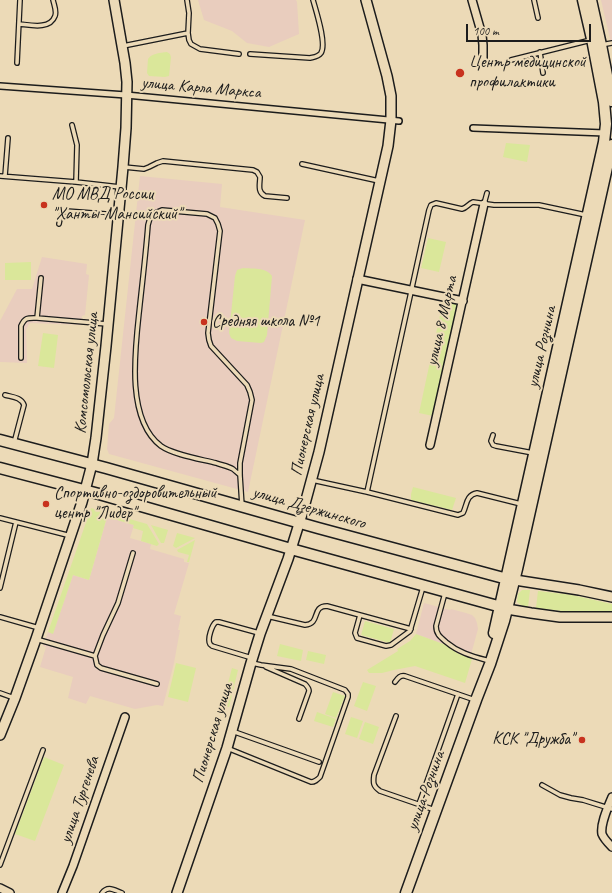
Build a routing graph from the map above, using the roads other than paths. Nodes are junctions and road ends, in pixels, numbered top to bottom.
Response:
1 (20, 0) edge
2 (53, 0) edge
3 (114, 0) edge
4 (187, 0) edge
5 (313, 0) edge
6 (366, 0) edge
7 (472, 0) edge
8 (534, 0) edge
9 (583, 0) edge
10 (591, 0) edge
11 (538, 18) dead end
12 (19, 24) junction
13 (188, 33) junction
14 (597, 42) junction
15 (612, 43) edge
16 (123, 46) junction
17 (540, 52) junction
18 (239, 54) dead end
19 (250, 54) dead end
20 (510, 60) dead end
21 (483, 62) dead end
22 (18, 63) dead end
23 (543, 73) dead end
24 (0, 86) edge
25 (126, 95) junction
26 (612, 101) edge
27 (395, 120) junction
28 (72, 125) dead end
29 (473, 128) dead end
30 (608, 133) edge
31 (8, 138) dead end
32 (612, 145) edge
33 (302, 164) dead end
34 (123, 167) junction
35 (0, 176) edge
36 (5, 176) junction
37 (76, 182) junction
38 (380, 182) junction
39 (121, 187) junction
40 (487, 193) dead end
41 (287, 198) dead end
42 (484, 204) junction
43 (119, 215) junction
44 (588, 215) junction
45 (59, 224) dead end
46 (41, 278) dead end
47 (357, 279) junction
48 (411, 290) junction
49 (463, 300) junction
50 (37, 318) junction
51 (108, 324) junction
52 (21, 358) dead end
53 (5, 396) dead end
54 (493, 436) dead end
55 (0, 440) edge
56 (14, 444) junction
57 (430, 445) dead end
58 (534, 453) junction
59 (92, 464) junction
60 (0, 468) edge
61 (240, 475) junction
62 (312, 480) junction
63 (86, 490) junction
64 (367, 492) junction
65 (522, 504) junction
66 (242, 506) junction
67 (0, 518) edge
68 (16, 522) junction
69 (300, 523) junction
70 (71, 536) junction
71 (291, 549) junction
72 (133, 553) dead end
73 (2, 572) edge
74 (510, 579) junction
75 (423, 586) junction
76 (0, 588) edge
77 (445, 592) junction
78 (612, 597) edge
79 (504, 608) junction
80 (360, 615) junction
81 (267, 616) junction
82 (0, 617) edge
83 (612, 617) edge
84 (40, 628) junction
85 (411, 629) junction
86 (260, 634) junction
87 (36, 639) junction
88 (95, 656) junction
89 (251, 660) junction
90 (486, 660) junction
91 (261, 666) junction
92 (395, 682) dead end
93 (157, 684) dead end
94 (0, 693) edge
95 (458, 694) junction
96 (15, 698) junction
97 (476, 700) junction
98 (396, 716) dead end
99 (125, 717) dead end
100 (299, 719) dead end
101 (232, 731) junction
102 (0, 735) edge
103 (227, 748) junction
104 (43, 750) dead end
105 (319, 762) dead end
106 (542, 785) dead end
107 (612, 797) edge
108 (419, 804) junction
109 (610, 808) edge
110 (436, 810) junction
111 (612, 847) edge
112 (0, 865) edge
113 (0, 888) edge
114 (10, 893) edge
115 (62, 893) edge
116 (102, 893) edge
117 (122, 893) edge
118 (177, 893) edge
119 (406, 893) edge

1 - 12 lane
2 - 12 lane
3 - 16 street, Комсомольская улица
4 - 13 lane
5 - 19 lane
6 - 27 street, Пионерская улица
7 - 21 street
8 - 11 lane
9 - 14 main road, улица Рознина
10 - 14 main road, улица Рознина
12 - 22 lane
13 - 16 lane
13 - 18 lane
14 - 15 lane
14 - 17 lane
14 - 26 main road, улица Рознина
14 - 30 main road, улица Рознина
16 - 25 street, Комсомольская улица
17 - 20 lane
17 - 23 lane
24 - 25 street, улица Карла Маркса
25 - 27 street, улица Карла Маркса
25 - 34 street, Комсомольская улица
27 - 38 street, Пионерская улица
28 - 37 lane
29 - 30 street
30 - 44 main road, улица Рознина
31 - 36 lane
32 - 74 main road, улица Рознина
33 - 38 lane
34 - 39 street, Комсомольская улица
34 - 41 lane
35 - 36 lane
36 - 37 lane
37 - 39 lane
38 - 47 street, Пионерская улица
39 - 43 street, Комсомольская улица
40 - 42 lane
42 - 44 lane
42 - 48 lane
42 - 49 street, улица 8 Марта
43 - 45 lane
43 - 51 street, Комсомольская улица
44 - 58 main road, улица Рознина
46 - 50 lane
47 - 48 street
47 - 62 street, Пионерская улица
48 - 49 street
48 - 64 lane
49 - 57 street, улица 8 Марта
50 - 51 lane
50 - 52 lane
51 - 59 street, Комсомольская улица
53 - 56 lane
54 - 58 lane
55 - 56 main road, улица Дзержинского
56 - 59 main road, улица Дзержинского
58 - 65 main road, улица Рознина
59 - 63 street, Комсомольская улица
59 - 66 main road, улица Дзержинского
60 - 63 main road
61 - 61 lane
61 - 66 lane
62 - 64 lane
62 - 69 street, Пионерская улица
63 - 70 street, Комсомольская улица
63 - 71 main road
64 - 65 lane
65 - 74 main road, улица Рознина
66 - 69 main road, улица Дзержинского
67 - 68 lane
68 - 70 lane
68 - 73 lane
69 - 71 street, Пионерская улица
69 - 74 main road, улица Дзержинского
70 - 84 street, Комсомольская улица
71 - 75 main road
71 - 81 street, Пионерская улица
72 - 88 lane
73 - 76 lane
74 - 78 street, улица Дзержинского
74 - 79 main road, улица Рознина
75 - 77 main road
75 - 85 lane
77 - 79 main road
77 - 90 lane
79 - 83 street
79 - 90 main road, улица Рознина
79 - 97 main road, улица Рознина
80 - 81 lane
80 - 85 lane
80 - 85 lane
81 - 86 street, Пионерская улица
82 - 84 lane
84 - 87 street, Комсомольская улица
86 - 89 street, Пионерская улица
86 - 89 lane
87 - 88 lane
87 - 96 street, Комсомольская улица
88 - 93 lane
89 - 91 lane
89 - 101 street, Пионерская улица
90 - 97 main road, улица Рознина
91 - 100 lane
91 - 103 lane
92 - 95 lane
94 - 96 lane
95 - 97 lane
95 - 108 lane
96 - 102 street, Комсомольская улица
97 - 110 main road, улица Рознина
98 - 108 lane
99 - 115 street, улица Тургенева
101 - 103 street, Пионерская улица
101 - 105 lane
103 - 118 street, Пионерская улица
104 - 112 lane
106 - 109 lane
107 - 109 street
108 - 110 lane
109 - 111 street
110 - 119 main road, улица Рознина
113 - 114 street
116 - 117 lane

